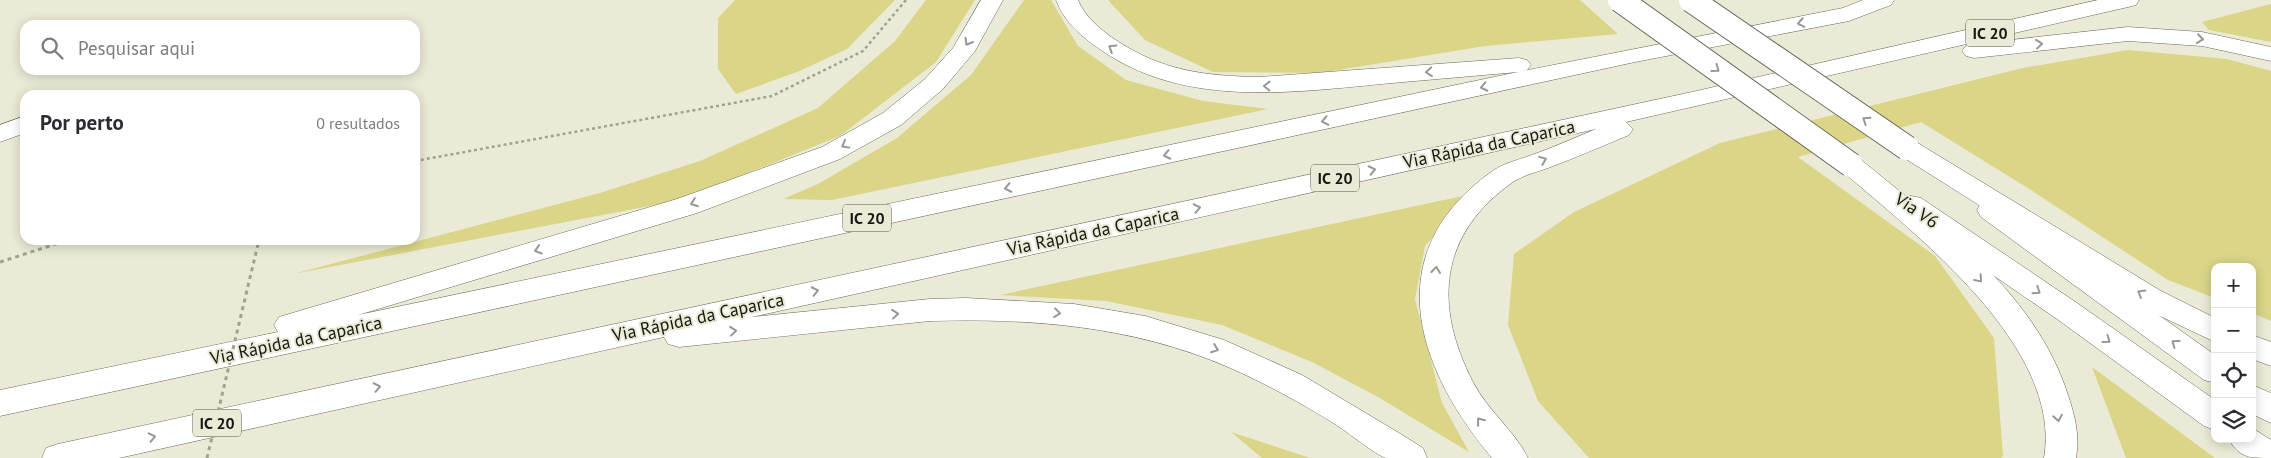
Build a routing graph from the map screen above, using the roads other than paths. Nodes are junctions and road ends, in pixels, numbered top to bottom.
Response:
1 (992, 0) edge
2 (1066, 0) edge
3 (1620, 0) edge
4 (1691, 0) edge
5 (1883, 0) edge
6 (2128, 0) edge
7 (2271, 54) edge
8 (1635, 55) junction
9 (1851, 65) junction
10 (1692, 100) junction
11 (20, 126) edge
12 (0, 134) edge
13 (1907, 148) junction
14 (1851, 165) junction
15 (2211, 329) edge
16 (2256, 348) edge
17 (546, 350) junction
18 (2271, 354) edge
19 (2211, 368) edge
20 (98, 382) junction
21 (2253, 398) edge
22 (0, 403) edge
23 (2271, 410) edge
24 (2211, 415) edge
25 (2250, 443) edge
26 (58, 458) edge
27 (1411, 458) edge
28 (1512, 458) edge
29 (2060, 458) edge
30 (2271, 458) edge

1 -> 20 main road
8 -> 2 main road
3 -> 14 main road, Via V6, bridge
13 -> 4 main road, bridge
5 -> 8 main road, Via Rápida da Caparica / IC 20
6 - 9 main road, Via Rápida da Caparica / IC 20
9 -> 7 main road
8 -> 20 main road, Via Rápida da Caparica / IC 20
9 - 10 main road, Via Rápida da Caparica / IC 20
17 -> 10 main road, Via Rápida da Caparica / IC 20
28 -> 10 main road
11 - 12 main road
15 -> 13 main road
19 -> 13 main road
14 -> 24 main road, Via V6
14 -> 29 main road
16 - 18 main road
26 -> 17 main road, Via Rápida da Caparica / IC 20
17 -> 27 main road
20 - 22 main road, Via Rápida da Caparica / IC 20
21 - 23 main road
25 - 30 main road

